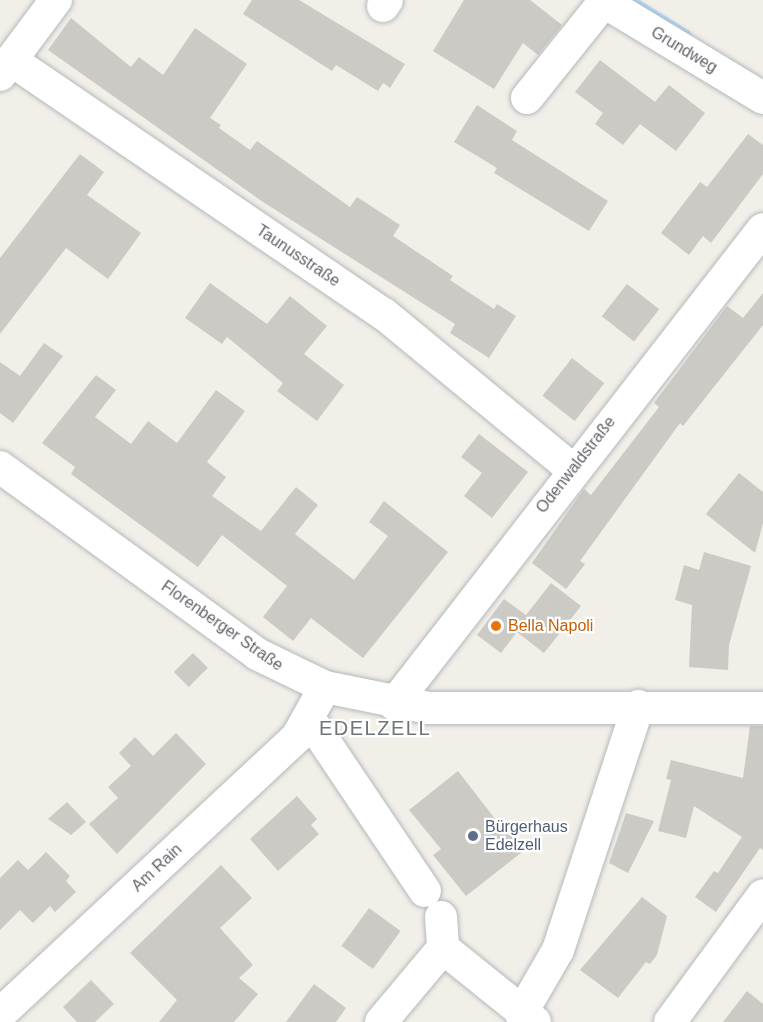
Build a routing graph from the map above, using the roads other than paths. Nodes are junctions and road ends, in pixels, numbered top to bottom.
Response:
1 (56, 0) edge
2 (602, 1) edge
3 (6, 68) edge
4 (527, 98) dead end
5 (763, 98) edge
6 (763, 229) edge
7 (0, 467) edge
8 (572, 469) junction
9 (325, 687) junction
10 (394, 704) junction
11 (638, 706) junction
12 (763, 708) edge
13 (310, 720) junction
14 (763, 895) edge
15 (443, 948) junction
16 (4, 1004) edge
17 (528, 1018) edge
18 (381, 1022) edge
19 (670, 1022) edge

1 - 3 street
2 - 4 street, Grundweg
2 - 5 street, Grundweg
3 - 8 street, Taunusstraße
6 - 8 street, Odenwaldstraße
7 - 9 street, Florenberger Straße
8 - 10 street, Odenwaldstraße
9 - 10 street, Florenberger Straße
9 - 13 street, Am Rain
10 - 11 street, Florenberger Straße
11 - 12 street, Florenberger Straße
11 - 17 street
13 - 15 street
13 - 16 street, Am Rain
14 - 19 street
15 - 17 street
15 - 18 street

